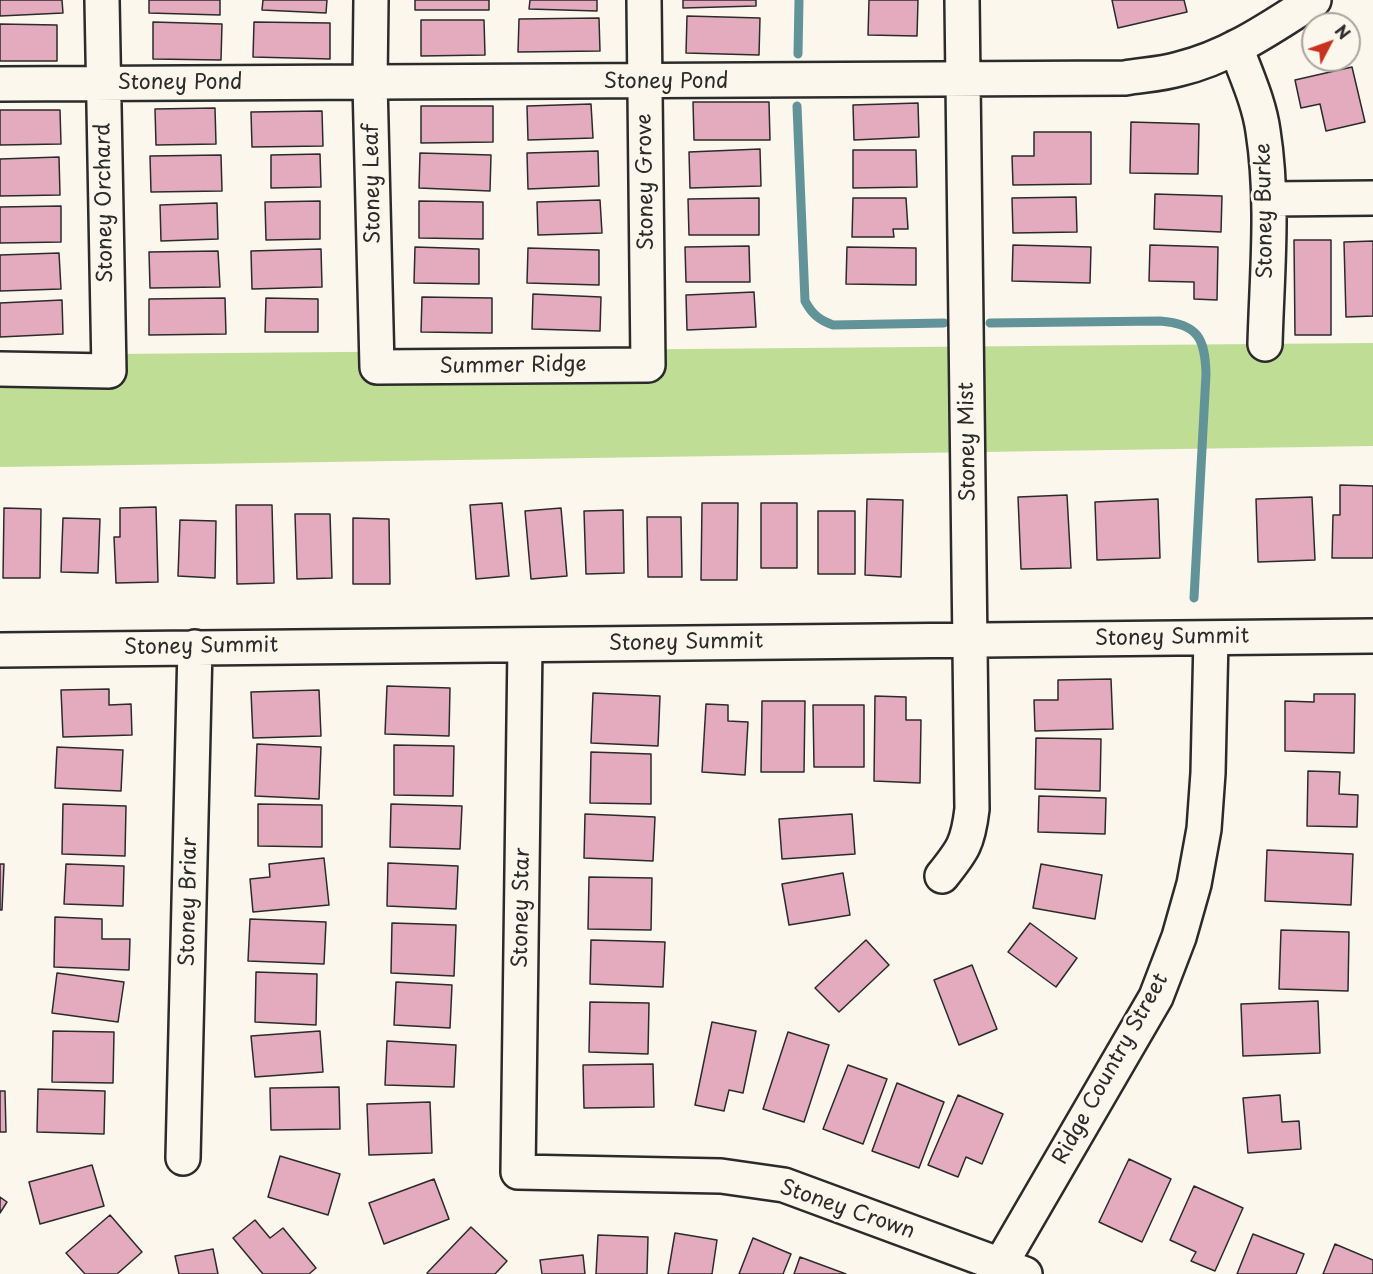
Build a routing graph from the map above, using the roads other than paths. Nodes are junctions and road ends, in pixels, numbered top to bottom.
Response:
1 (102, 0) edge
2 (371, 0) edge
3 (644, 0) edge
4 (962, 0) edge
5 (1314, 0) edge
6 (1236, 48) junction
7 (964, 78) junction
8 (645, 82) junction
9 (102, 83) junction
10 (370, 83) junction
11 (0, 84) edge
12 (1373, 198) edge
13 (1269, 199) junction
14 (1265, 344) dead end
15 (648, 365) joint
16 (377, 367) joint
17 (0, 369) edge
18 (1373, 636) edge
19 (1211, 638) junction
20 (970, 640) junction
21 (525, 645) junction
22 (195, 646) junction
23 (0, 650) edge
24 (942, 876) dead end
25 (183, 1158) dead end
26 (518, 1172) joint
27 (1007, 1271) edge

1 - 9 street, Stoney Orchard
2 - 10 street, Stoney Leaf
3 - 8 street, Stoney Grove
4 - 7 street, Stoney Mist
5 - 6 street, Stoney Pond
6 - 7 street, Stoney Pond
6 - 13 street, Stoney Burke
7 - 8 street, Stoney Pond
7 - 20 street, Stoney Mist
8 - 10 street, Stoney Pond
8 - 15 street, Stoney Grove
9 - 10 street, Stoney Pond
9 - 11 street, Stoney Pond
9 - 17 street, Stoney Orchard
10 - 16 street, Stoney Leaf
12 - 13 street
13 - 14 street, Stoney Burke
15 - 16 street, Summer Ridge
18 - 19 street, Stoney Summit
19 - 20 street, Stoney Summit
19 - 27 street, Ridge Country Street
20 - 21 street, Stoney Summit
20 - 24 street, Stoney Mist
21 - 22 street, Stoney Summit
21 - 26 street, Stoney Star
22 - 23 street, Stoney Summit
22 - 25 street, Stoney Briar
26 - 27 street, Stoney Crown

